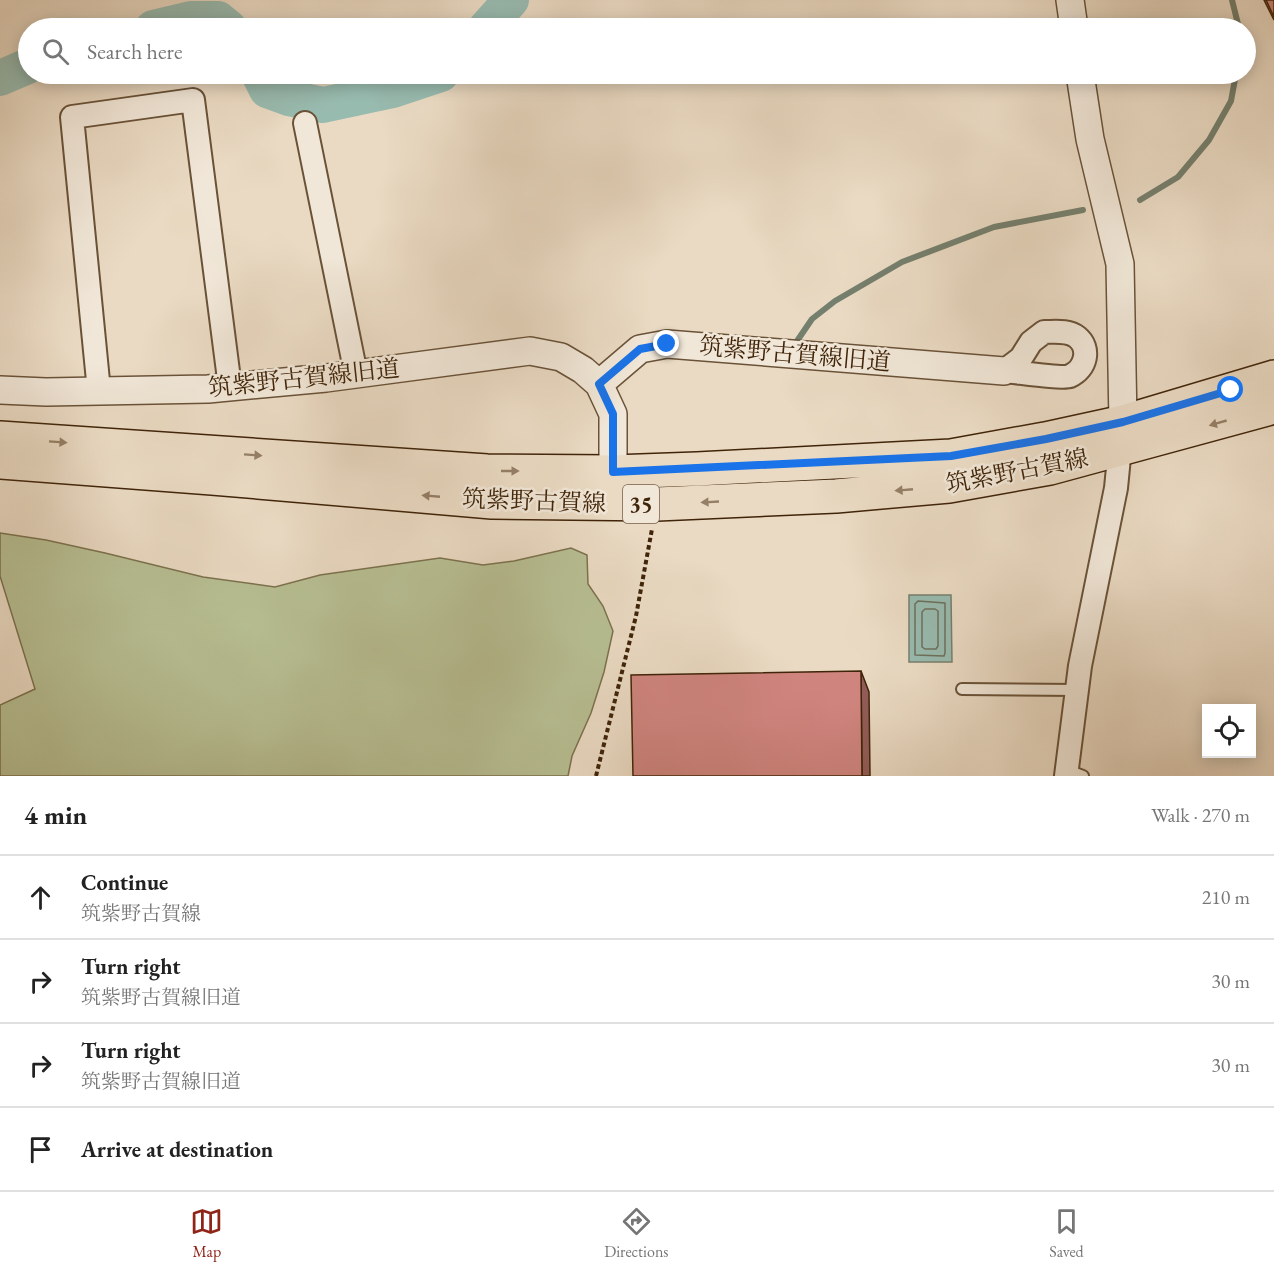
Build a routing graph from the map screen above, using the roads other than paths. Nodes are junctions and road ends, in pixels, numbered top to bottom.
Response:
1 (1070, 0) edge
2 (1073, 18) edge
3 (1082, 84) edge
4 (305, 123) dead end
5 (1004, 370) dead end
6 (356, 374) junction
7 (1274, 377) edge
8 (599, 384) junction
9 (230, 387) junction
10 (0, 390) edge
11 (99, 391) junction
12 (1274, 407) edge
13 (1121, 436) junction
14 (0, 438) edge
15 (0, 462) edge
16 (613, 472) junction
17 (613, 504) junction
18 (962, 688) dead end
19 (1077, 690) junction
20 (1072, 774) edge

1 - 2 street
3 - 13 street
4 - 6 street
5 - 8 street, 筑紫野古賀線旧道
6 - 8 street, 筑紫野古賀線旧道
6 - 9 street, 筑紫野古賀線旧道
7 - 13 main road, 筑紫野古賀線 / 35
8 - 16 street, 筑紫野古賀線旧道
9 - 11 street, 筑紫野古賀線旧道
9 - 11 street
10 - 11 street, 筑紫野古賀線旧道
12 -> 13 main road, 筑紫野古賀線 / 35
13 - 16 main road, 筑紫野古賀線 / 35
13 -> 17 main road, 筑紫野古賀線 / 35
13 - 19 street
14 -> 16 main road, 筑紫野古賀線 / 35
17 -> 15 main road, 筑紫野古賀線 / 35
16 - 17 street, 筑紫野古賀線旧道
18 - 19 lane
19 - 20 street

